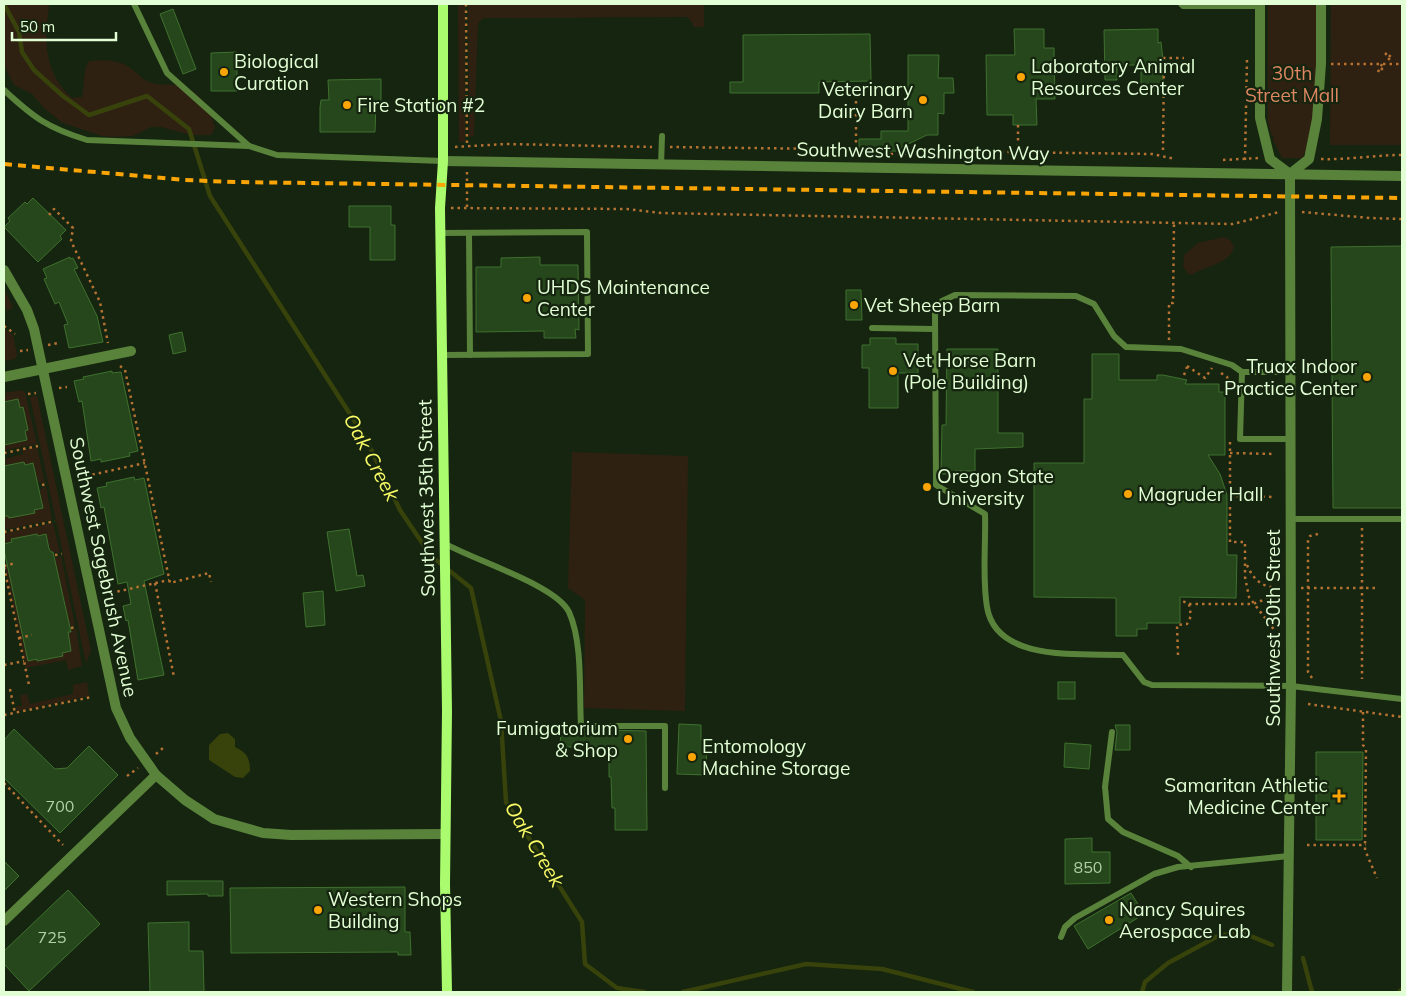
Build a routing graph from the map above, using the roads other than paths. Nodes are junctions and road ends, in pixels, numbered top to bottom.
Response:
1 (134, 4) edge
2 (443, 4) edge
3 (1182, 4) edge
4 (1321, 4) edge
5 (1260, 5) edge
6 (4, 90) edge
7 (662, 136) dead end
8 (249, 146) junction
9 (443, 161) junction
10 (661, 165) junction
11 (1290, 174) junction
12 (1402, 176) edge
13 (440, 233) junction
14 (469, 233) junction
15 (4, 270) edge
16 (872, 328) dead end
17 (934, 329) junction
18 (131, 351) dead end
19 (442, 355) junction
20 (470, 355) junction
21 (43, 369) junction
22 (1242, 372) junction
23 (1291, 372) junction
24 (4, 377) edge
25 (1291, 439) junction
26 (1290, 519) junction
27 (1402, 520) edge
28 (444, 543) junction
29 (1290, 686) junction
30 (1402, 699) edge
31 (1112, 732) dead end
32 (156, 776) junction
33 (665, 788) dead end
34 (445, 834) junction
35 (1289, 856) junction
36 (1191, 867) junction
37 (4, 921) edge
38 (1061, 937) dead end
39 (447, 992) edge
40 (1287, 992) edge

1 - 8 lane
2 - 9 main road, Southwest 35th Street
3 - 5 lane
4 - 11 street
5 - 11 street
6 - 8 lane
7 - 10 lane
8 - 9 lane
9 - 10 street, Southwest Washington Way
9 - 13 main road, Southwest 35th Street
10 - 11 street, Southwest Washington Way
11 - 12 street, Southwest Washington Way
11 - 23 street, Southwest 30th Street
13 - 14 lane
13 - 19 main road, Southwest 35th Street
14 - 20 lane
14 - 20 lane
15 - 21 street, Southwest Sagebrush Avenue
16 - 17 lane
17 - 22 lane
17 - 29 lane
18 - 21 street
19 - 20 lane
19 - 28 main road, Southwest 35th Street
21 - 24 street
21 - 32 street, Southwest Sagebrush Avenue
22 - 23 lane
22 - 25 lane
23 - 25 street, Southwest 30th Street
25 - 26 street, Southwest 30th Street
26 - 27 lane
26 - 29 street, Southwest 30th Street
28 - 33 lane
28 - 34 main road, Southwest 35th Street
29 - 30 lane
29 - 35 street, Southwest 30th Street
31 - 36 lane
32 - 34 street, Southwest Sagebrush Avenue
32 - 37 street
34 - 39 main road, Southwest 35th Street
35 - 36 lane
35 - 40 street, Southwest 30th Street
36 - 38 lane

